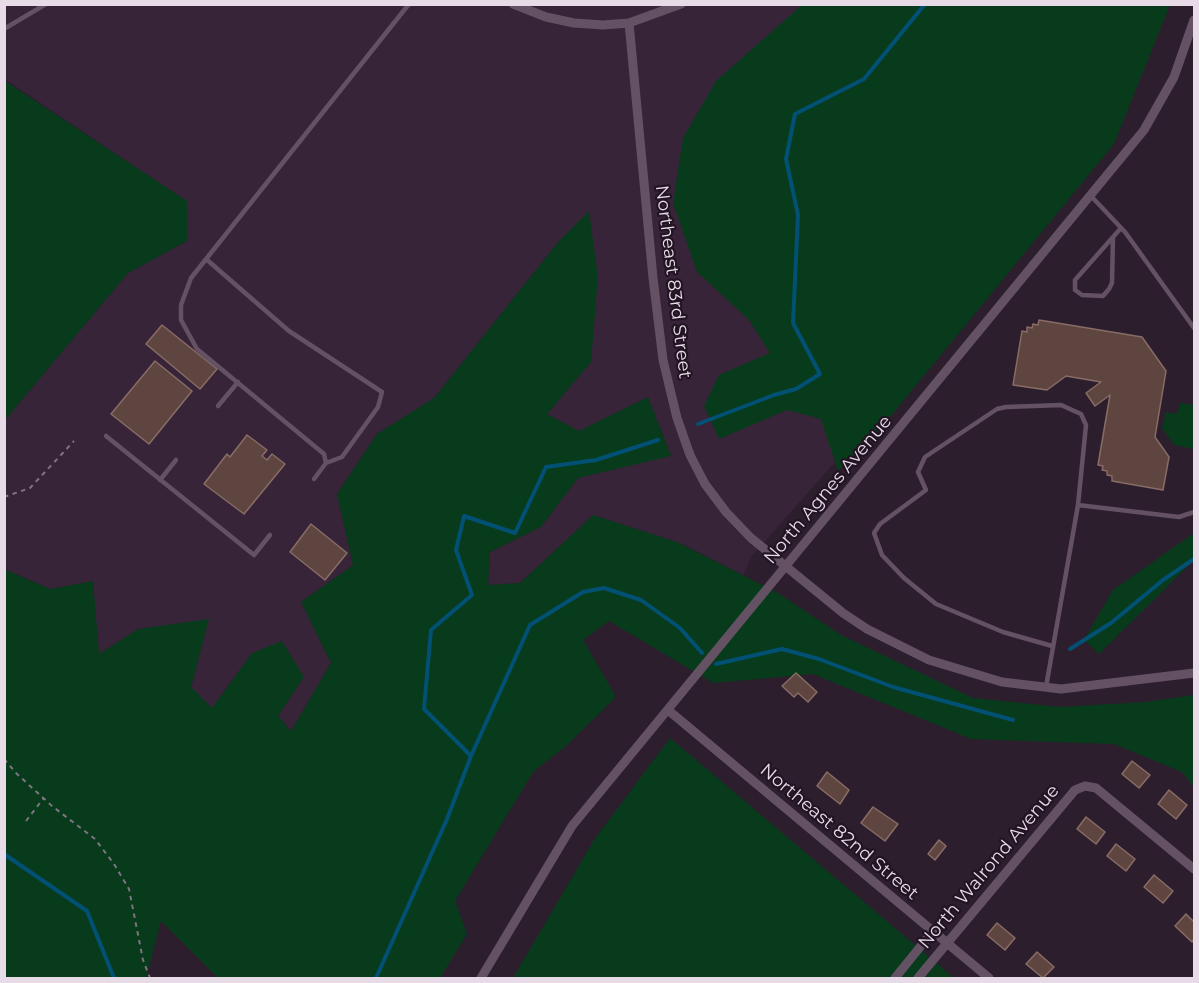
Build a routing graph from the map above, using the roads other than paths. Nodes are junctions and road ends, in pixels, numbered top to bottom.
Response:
1 (46, 4) edge
2 (409, 4) edge
3 (513, 4) edge
4 (681, 4) edge
5 (1194, 20) edge
6 (629, 23) junction
7 (4, 29) edge
8 (1090, 196) junction
9 (1121, 228) junction
10 (1113, 237) junction
11 (206, 259) junction
12 (1194, 328) edge
13 (238, 382) junction
14 (218, 406) dead end
15 (106, 436) dead end
16 (176, 460) dead end
17 (326, 463) junction
18 (314, 479) dead end
19 (160, 480) junction
20 (1078, 505) junction
21 (1194, 512) edge
22 (270, 535) dead end
23 (786, 566) junction
24 (1052, 646) junction
25 (1194, 673) edge
26 (1046, 687) junction
27 (668, 710) junction
28 (1194, 869) edge
29 (933, 931) junction
30 (947, 943) junction
31 (481, 978) edge
32 (895, 978) edge
33 (918, 978) edge
34 (990, 978) edge

1 - 7 lane
2 - 11 lane
3 - 6 street
4 - 6 street
5 - 8 street, North Agnes Avenue
6 - 23 street, Northeast 83rd Street
8 - 9 lane
8 - 23 street, North Agnes Avenue
9 - 10 lane
9 - 12 lane
10 - 10 lane
11 - 13 lane
11 - 17 lane
13 - 14 lane
13 - 17 lane
15 - 19 lane
16 - 19 lane
17 - 18 lane
19 - 22 lane
20 - 21 lane
20 - 24 lane
20 - 24 lane
23 - 26 street, Northeast 83rd Street
23 - 27 street, North Agnes Avenue
24 - 26 lane
25 - 26 street, Northeast 83rd Street
27 - 29 street, Northeast 82nd Street
27 - 31 street, North Agnes Avenue
28 - 30 street, North Walrond Avenue
29 - 30 street, Northeast 82nd Street
29 - 32 street, North Walrond Avenue
30 - 33 street, North Walrond Avenue
30 - 34 street, Northeast 82nd Street

